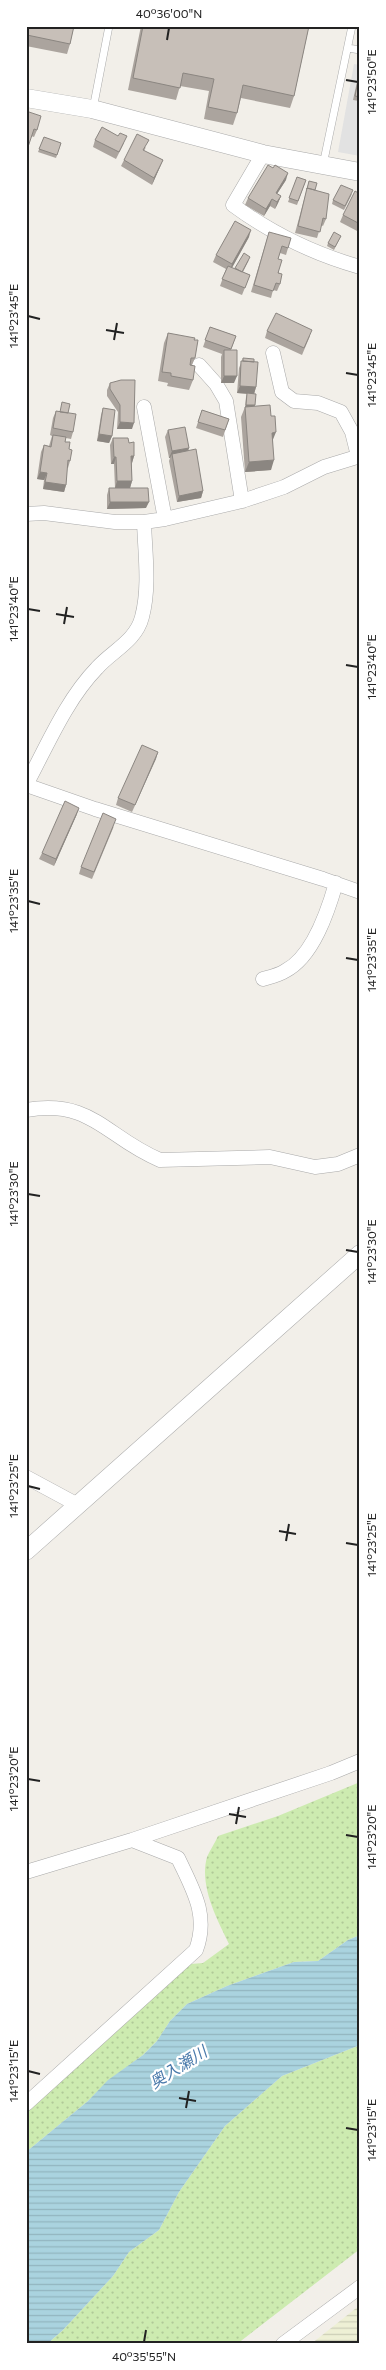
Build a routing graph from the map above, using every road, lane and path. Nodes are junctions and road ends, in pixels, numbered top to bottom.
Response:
1 (109, 26) edge
2 (352, 26) edge
3 (348, 48) junction
4 (360, 50) edge
5 (26, 98) edge
6 (92, 109) junction
7 (263, 154) junction
8 (323, 165) junction
9 (360, 172) edge
10 (360, 267) edge
11 (273, 353) dead end
12 (199, 365) dead end
13 (144, 407) dead end
14 (359, 456) edge
15 (242, 501) junction
16 (26, 514) edge
17 (165, 518) junction
18 (144, 522) junction
19 (26, 785) edge
20 (336, 884) junction
21 (360, 892) edge
22 (263, 979) dead end
23 (26, 1110) edge
24 (360, 1155) edge
25 (360, 1254) edge
26 (26, 1477) edge
27 (78, 1505) junction
28 (26, 1551) edge
29 (360, 1761) edge
30 (132, 1840) junction
31 (26, 1872) edge
32 (26, 2104) edge
33 (360, 2286) edge
34 (283, 2344) edge

1 - 6 lane
2 - 3 lane
3 - 4 lane
3 - 8 lane
5 - 6 street
6 - 7 street
7 - 8 street
7 - 10 street
8 - 9 street
11 - 14 street
12 - 15 street
13 - 17 street
14 - 15 street
15 - 17 street
16 - 18 street
17 - 18 street
18 - 19 street
19 - 20 street
20 - 21 street
20 - 22 street
23 - 24 street
25 - 27 street
26 - 27 street
27 - 28 street
29 - 30 street
30 - 31 street
30 - 32 street
33 - 34 street

